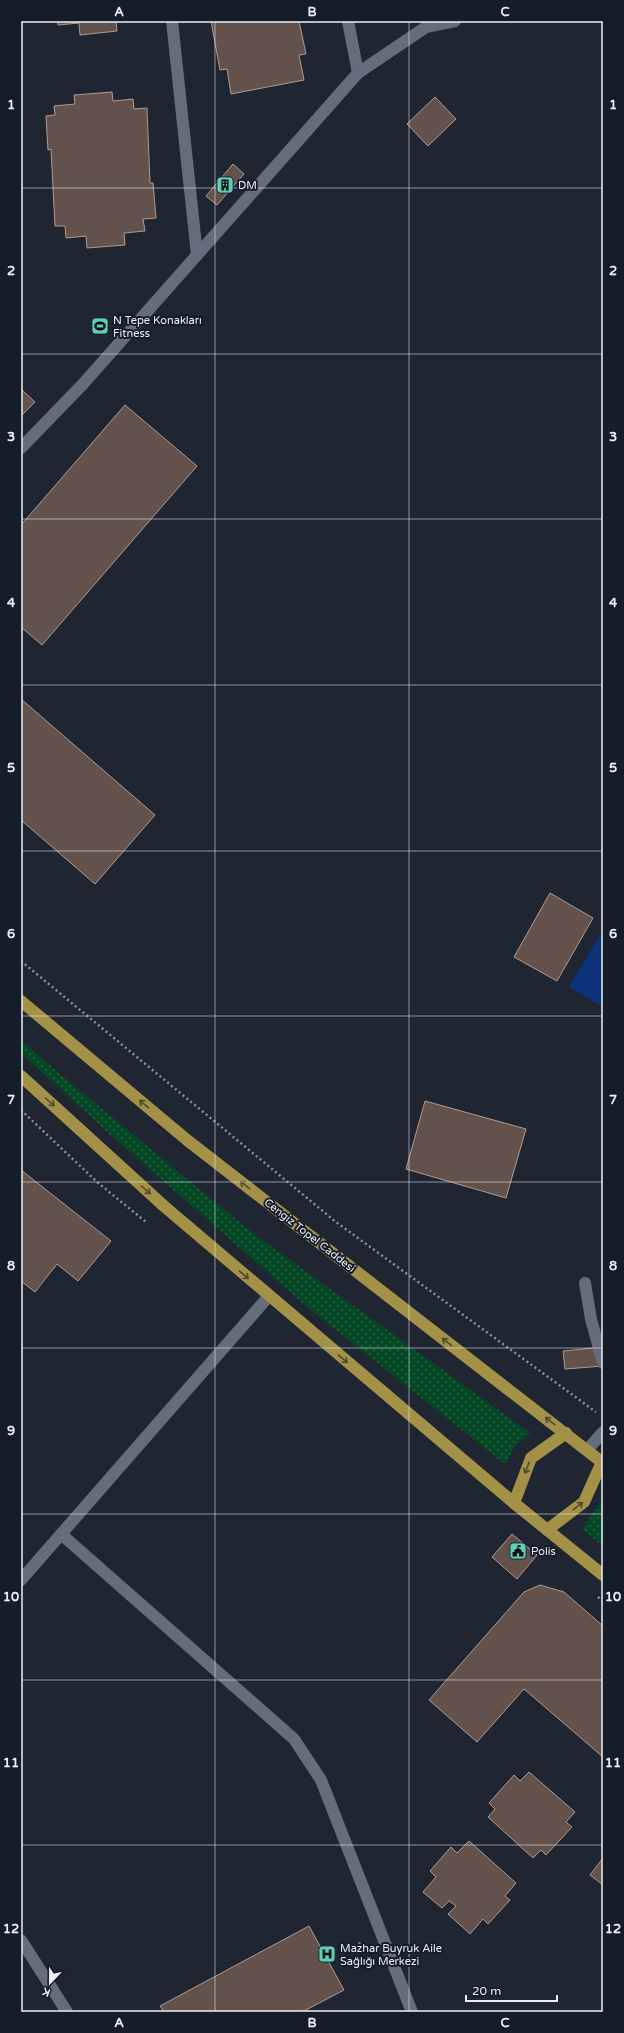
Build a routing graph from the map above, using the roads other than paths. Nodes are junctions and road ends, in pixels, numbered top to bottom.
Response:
1 (172, 21) edge
2 (348, 21) edge
3 (455, 21) edge
4 (358, 73) junction
5 (197, 255) junction
6 (21, 448) edge
7 (21, 1001) edge
8 (21, 1076) edge
9 (585, 1283) dead end
10 (269, 1296) junction
11 (603, 1363) edge
12 (603, 1432) edge
13 (566, 1433) junction
14 (587, 1450) junction
15 (602, 1462) edge
16 (514, 1503) junction
17 (547, 1530) junction
18 (61, 1534) junction
19 (603, 1574) edge
20 (21, 1580) edge
21 (21, 1940) edge
22 (67, 2012) edge
23 (412, 2012) edge

1 - 5 street
2 - 4 street
3 - 4 street
4 - 5 street
5 - 6 street
13 -> 7 main road, Cengiz Topel Caddesi
8 -> 10 main road
9 - 11 street
10 -> 16 main road
10 - 18 street
12 - 14 street
13 - 14 main road, Cengiz Topel Caddesi
13 -> 16 main road
14 - 15 main road, Cengiz Topel Caddesi
17 -> 15 main road
16 - 17 main road
17 - 19 main road
18 - 20 street
18 - 23 street
21 - 22 street

